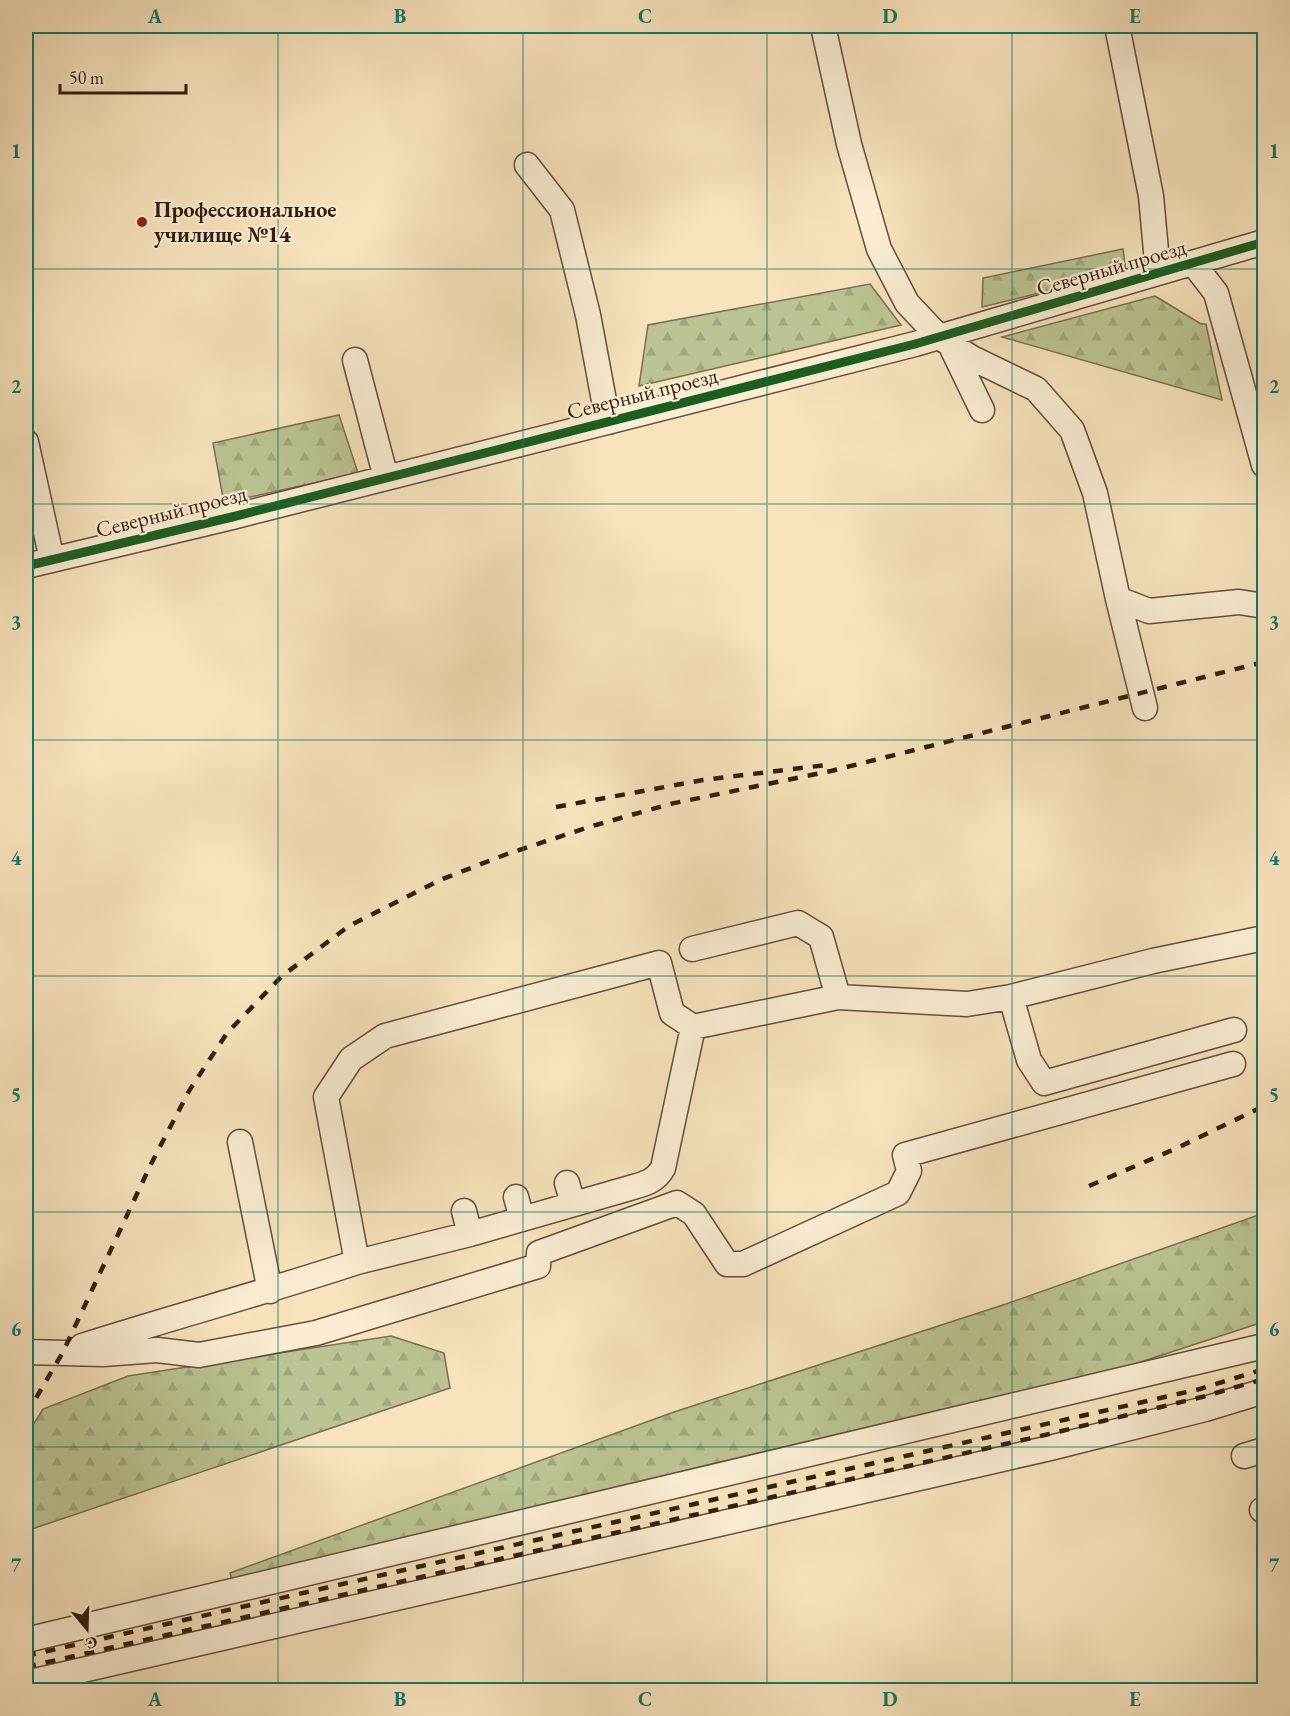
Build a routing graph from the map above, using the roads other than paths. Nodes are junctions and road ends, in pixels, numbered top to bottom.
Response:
1 (823, 26) edge
2 (1117, 26) edge
3 (527, 165) dead end
4 (1264, 242) edge
5 (1193, 263) junction
6 (1158, 273) junction
7 (945, 340) junction
8 (355, 360) dead end
9 (982, 410) dead end
10 (608, 422) junction
11 (26, 442) edge
12 (1264, 465) edge
13 (386, 478) junction
14 (52, 560) junction
15 (26, 566) edge
16 (1118, 599) junction
17 (1264, 606) edge
18 (1145, 708) dead end
19 (1264, 938) edge
20 (692, 949) dead end
21 (838, 997) junction
22 (1011, 997) junction
23 (693, 1027) junction
24 (1234, 1030) dead end
25 (1233, 1064) dead end
26 (240, 1142) dead end
27 (357, 1263) junction
28 (270, 1291) junction
29 (1264, 1346) edge
30 (26, 1352) edge
31 (63, 1352) junction
32 (1264, 1391) edge
33 (26, 1640) edge
34 (26, 1683) edge

1 - 7 street
2 - 6 street
3 - 10 street
4 - 5 street, Северный проезд
5 - 6 street, Северный проезд
5 - 12 street
6 - 7 street, Северный проезд
7 - 9 street
7 - 10 street, Северный проезд
7 - 16 street
8 - 13 street
10 - 13 street, Северный проезд
11 - 14 street
13 - 14 street, Северный проезд
14 - 15 street, Северный проезд
16 - 17 street
16 - 18 street
19 - 22 street
20 - 21 street
21 - 22 street
21 - 23 street
22 - 24 street
23 - 27 street
23 - 27 street
25 - 31 street
26 - 28 street
27 - 28 street
28 - 31 street
29 - 33 street
30 - 31 street
32 - 34 street

